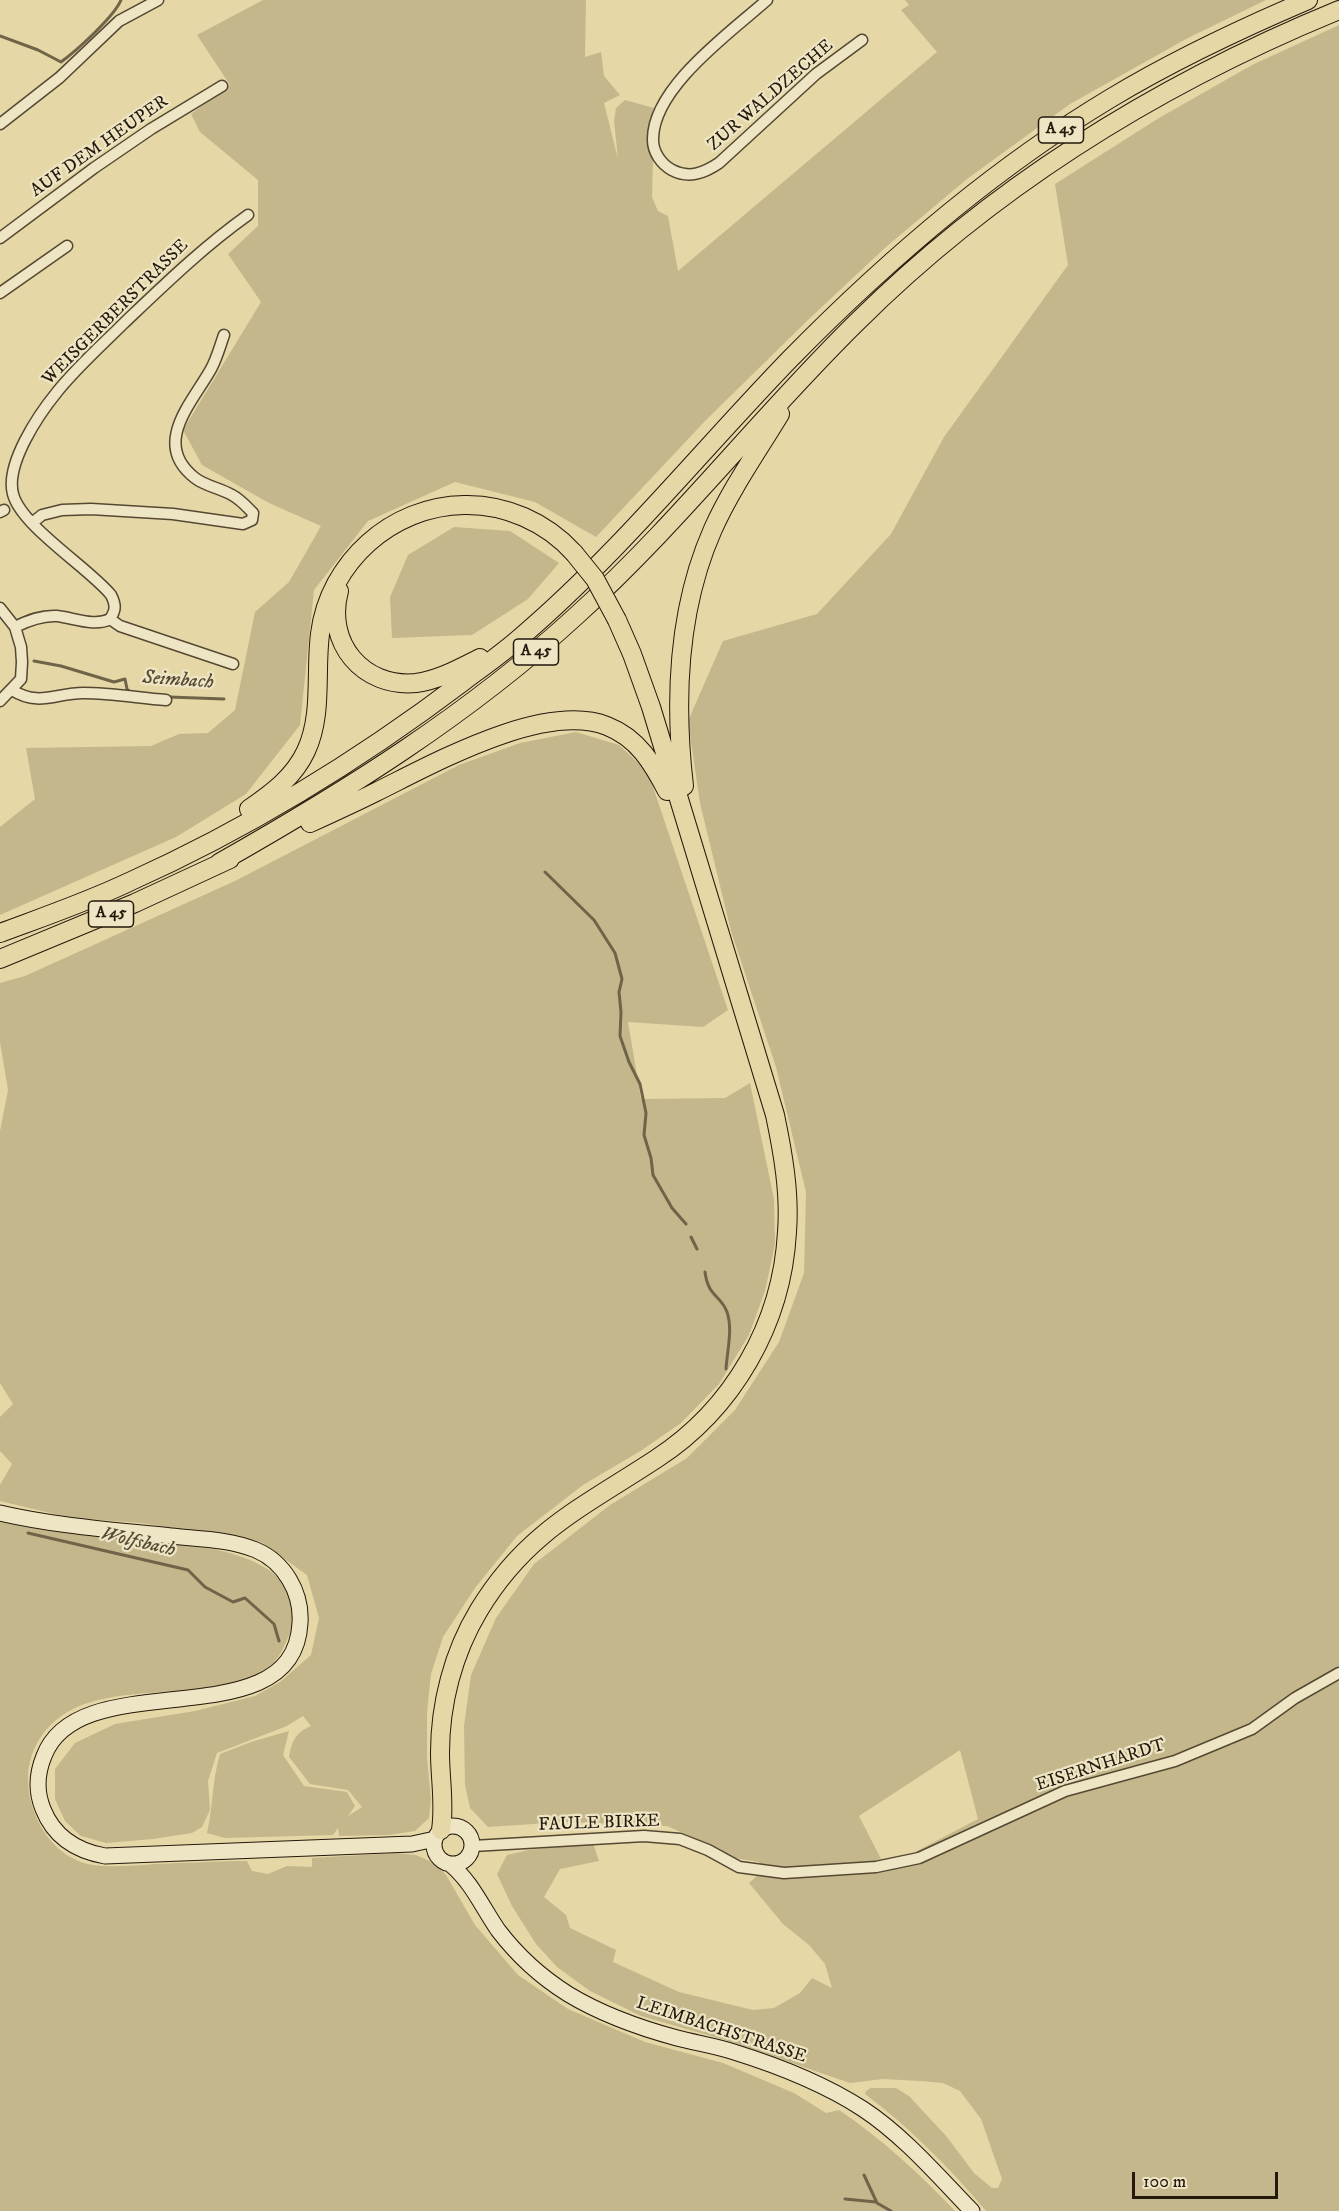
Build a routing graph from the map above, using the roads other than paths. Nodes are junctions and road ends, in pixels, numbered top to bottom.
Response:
1 (158, 0) edge
2 (767, 0) edge
3 (1308, 0) edge
4 (1339, 10) edge
5 (862, 40) dead end
6 (222, 86) dead end
7 (0, 124) edge
8 (248, 215) dead end
9 (0, 238) edge
10 (67, 246) dead end
11 (0, 293) edge
12 (224, 334) dead end
13 (802, 378) junction
14 (32, 523) junction
15 (344, 571) junction
16 (0, 608) edge
17 (110, 619) junction
18 (15, 627) junction
19 (520, 638) junction
20 (233, 664) dead end
21 (12, 690) junction
22 (166, 700) dead end
23 (0, 701) edge
24 (690, 836) junction
25 (219, 863) junction
26 (164, 866) junction
27 (0, 933) edge
28 (0, 959) edge
29 (0, 1513) edge
30 (1339, 1673) edge
31 (441, 1837) junction
32 (470, 1852) junction
33 (450, 1864) junction
34 (756, 1869) joint
35 (468, 1881) junction
36 (972, 2211) edge

1 - 7 street
2 - 5 street, ZUR WALDZECHE
3 - 19 highway, A 45
4 - 13 highway, A 45
6 - 9 street, AUF DEM HEUPER
8 - 14 street, WEISGERBERSTRASSE
10 - 11 street
12 - 14 street
13 - 24 highway
13 - 25 highway, A 45
14 - 17 street, WEISGERBERSTRASSE
15 - 19 highway
15 - 24 highway, bridge
15 - 26 highway
16 - 18 street
17 - 18 street
17 - 20 street
18 - 21 street
19 - 26 highway, A 45
21 - 22 street
21 - 23 street
24 - 25 highway
24 - 31 highway
25 - 28 highway, A 45
26 - 27 highway, A 45
29 - 31 main road
30 - 34 street, EISERNHARDT
31 - 32 main road
31 - 33 main road, LEIMBACHSTRASSE
32 - 33 main road
32 - 34 street, FAULE BIRKE
32 - 35 main road
33 - 35 main road, LEIMBACHSTRASSE
35 - 36 main road, LEIMBACHSTRASSE

